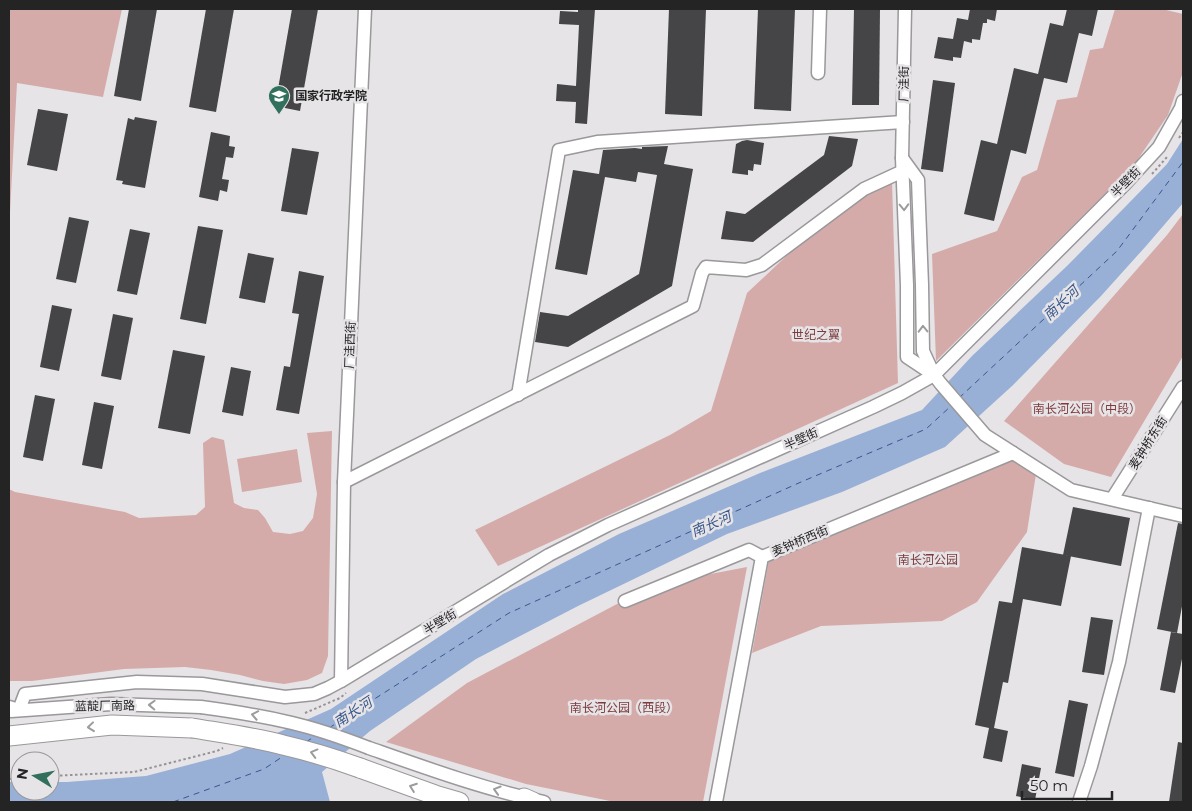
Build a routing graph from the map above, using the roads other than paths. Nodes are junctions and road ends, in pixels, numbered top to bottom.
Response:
1 (365, 9) edge
2 (820, 9) edge
3 (905, 9) edge
4 (818, 73) dead end
5 (1183, 101) edge
6 (903, 122) junction
7 (902, 165) junction
8 (938, 380) junction
9 (1183, 386) edge
10 (518, 395) junction
11 (1013, 453) junction
12 (344, 482) junction
13 (1112, 500) junction
14 (1149, 508) junction
15 (1183, 516) edge
16 (762, 557) junction
17 (625, 601) dead end
18 (341, 681) junction
19 (12, 709) edge
20 (9, 736) edge
21 (529, 800) edge
22 (459, 802) edge
23 (544, 802) edge
24 (716, 802) edge
25 (1079, 802) edge

1 - 12 street, 厂洼西街
2 - 4 street
3 - 6 street, 厂洼街
5 - 8 street, 半壁街
6 - 7 street, 厂洼街
6 - 10 street
8 -> 7 street
7 -> 8 street, 厂洼街
7 - 10 street
8 - 11 street
8 - 18 street, 半壁街
9 - 13 street, 麦钟桥东街
10 - 12 street
11 - 13 street
11 - 16 street, 麦钟桥西街
12 - 18 street, 厂洼西街
13 - 14 street
14 - 15 street
14 - 25 street
16 - 17 street
16 - 24 street, 麦钟桥西街
18 - 19 street, 半壁街
21 -> 19 street, 蓝靛厂南路, bridge
22 -> 20 highway, 蓝靛厂南路, bridge
21 - 23 street

